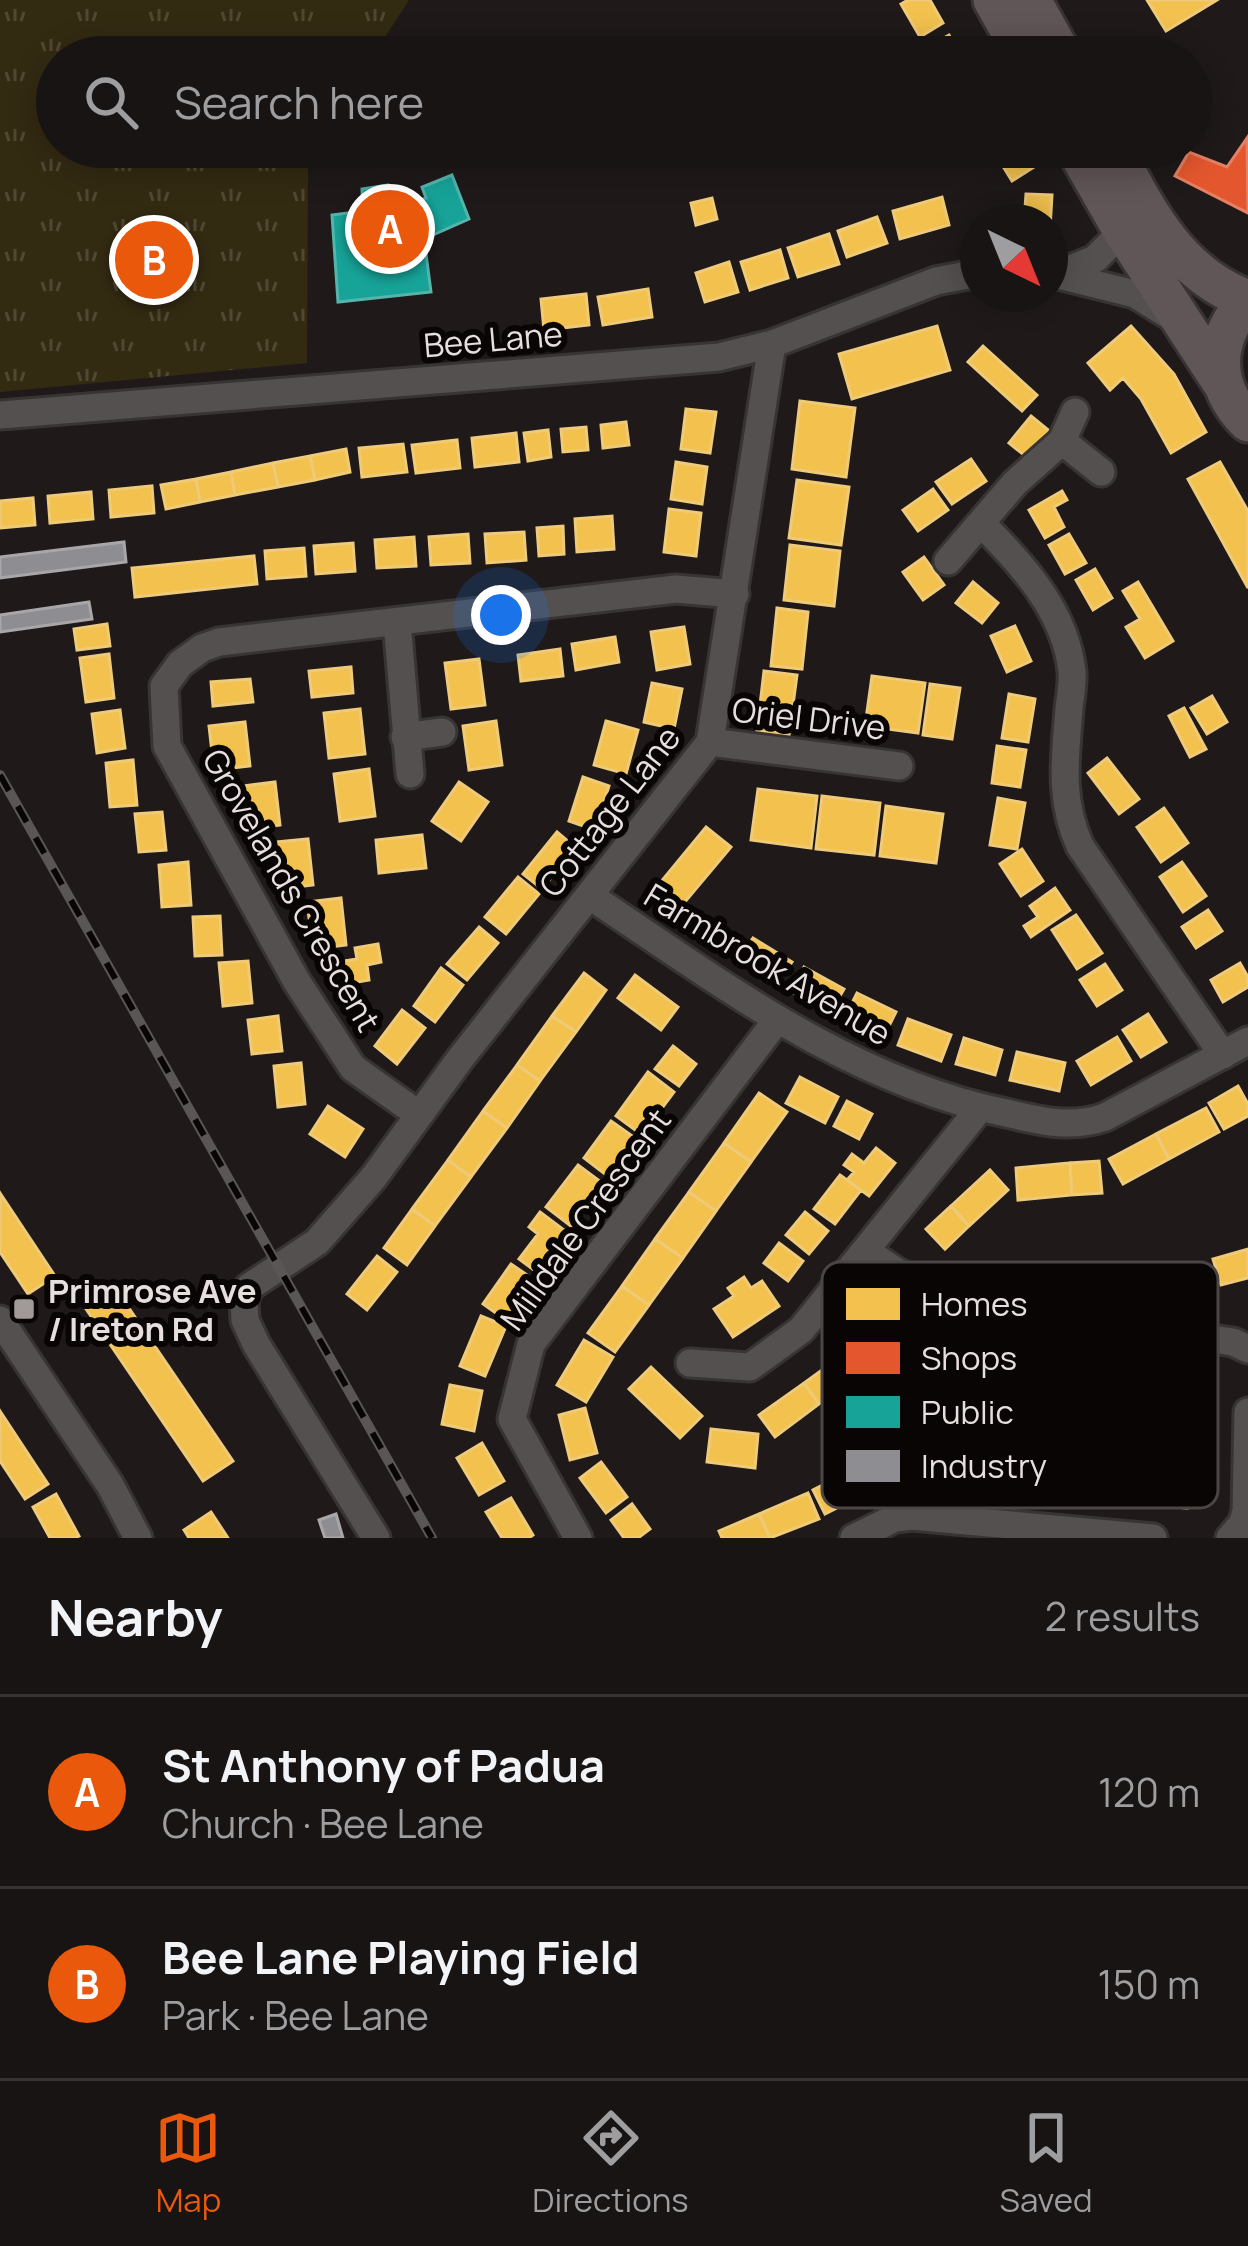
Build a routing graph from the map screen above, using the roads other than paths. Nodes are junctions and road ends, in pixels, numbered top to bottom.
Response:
1 (993, 0) edge
2 (1030, 0) edge
3 (1013, 36) edge
4 (1051, 36) edge
5 (1087, 168) edge
6 (1124, 168) edge
7 (1123, 231) junction
8 (1068, 270) edge
9 (1068, 276) edge
10 (960, 277) edge
11 (1248, 300) edge
12 (1180, 322) junction
13 (772, 344) junction
14 (1221, 381) junction
15 (1075, 412) dead end
16 (0, 415) edge
17 (1248, 422) edge
18 (1061, 441) junction
19 (1101, 472) dead end
20 (982, 524) junction
21 (948, 561) dead end
22 (735, 593) junction
23 (397, 622) junction
24 (442, 732) dead end
25 (405, 737) junction
26 (710, 742) junction
27 (899, 766) dead end
28 (410, 775) dead end
29 (590, 896) junction
30 (777, 1020) junction
31 (1236, 1048) edge
32 (980, 1108) junction
33 (418, 1114) junction
34 (867, 1252) junction
35 (859, 1262) edge
36 (882, 1262) edge
37 (822, 1305) edge
38 (0, 1319) edge
39 (1218, 1340) edge
40 (1248, 1349) edge
41 (690, 1363) dead end
42 (1248, 1412) edge
43 (1246, 1512) edge
44 (138, 1538) edge
45 (376, 1538) edge
46 (578, 1538) edge
47 (854, 1538) edge
48 (1153, 1538) edge
49 (1230, 1538) edge

1 - 3 highway
2 - 4 highway
5 - 7 highway
6 - 11 highway
7 - 8 street
7 - 12 highway
9 - 12 street
10 - 13 street, Bee Lane
11 - 14 highway
12 - 14 highway
13 - 16 street, Bee Lane
13 - 22 street, Cottage Lane
14 - 17 highway
15 - 18 street
18 - 19 street
18 - 20 street
20 - 21 street
20 - 31 street
22 - 23 street, Grovelands Crescent
22 - 26 street, Cottage Lane
23 - 25 street
23 - 33 street, Grovelands Crescent
24 - 25 street
25 - 28 street
26 - 27 street, Oriel Drive
26 - 29 street, Cottage Lane
29 - 30 street, Farmbrook Avenue
29 - 33 street, Cottage Lane
30 - 32 street, Farmbrook Avenue
30 - 46 street, Milldale Crescent
31 - 32 street, Farmbrook Avenue
32 - 34 street
33 - 45 street, Cottage Lane
34 - 35 street
34 - 36 street
37 - 41 street
38 - 44 street
39 - 40 street
42 - 43 street
43 - 49 street
47 - 48 street

